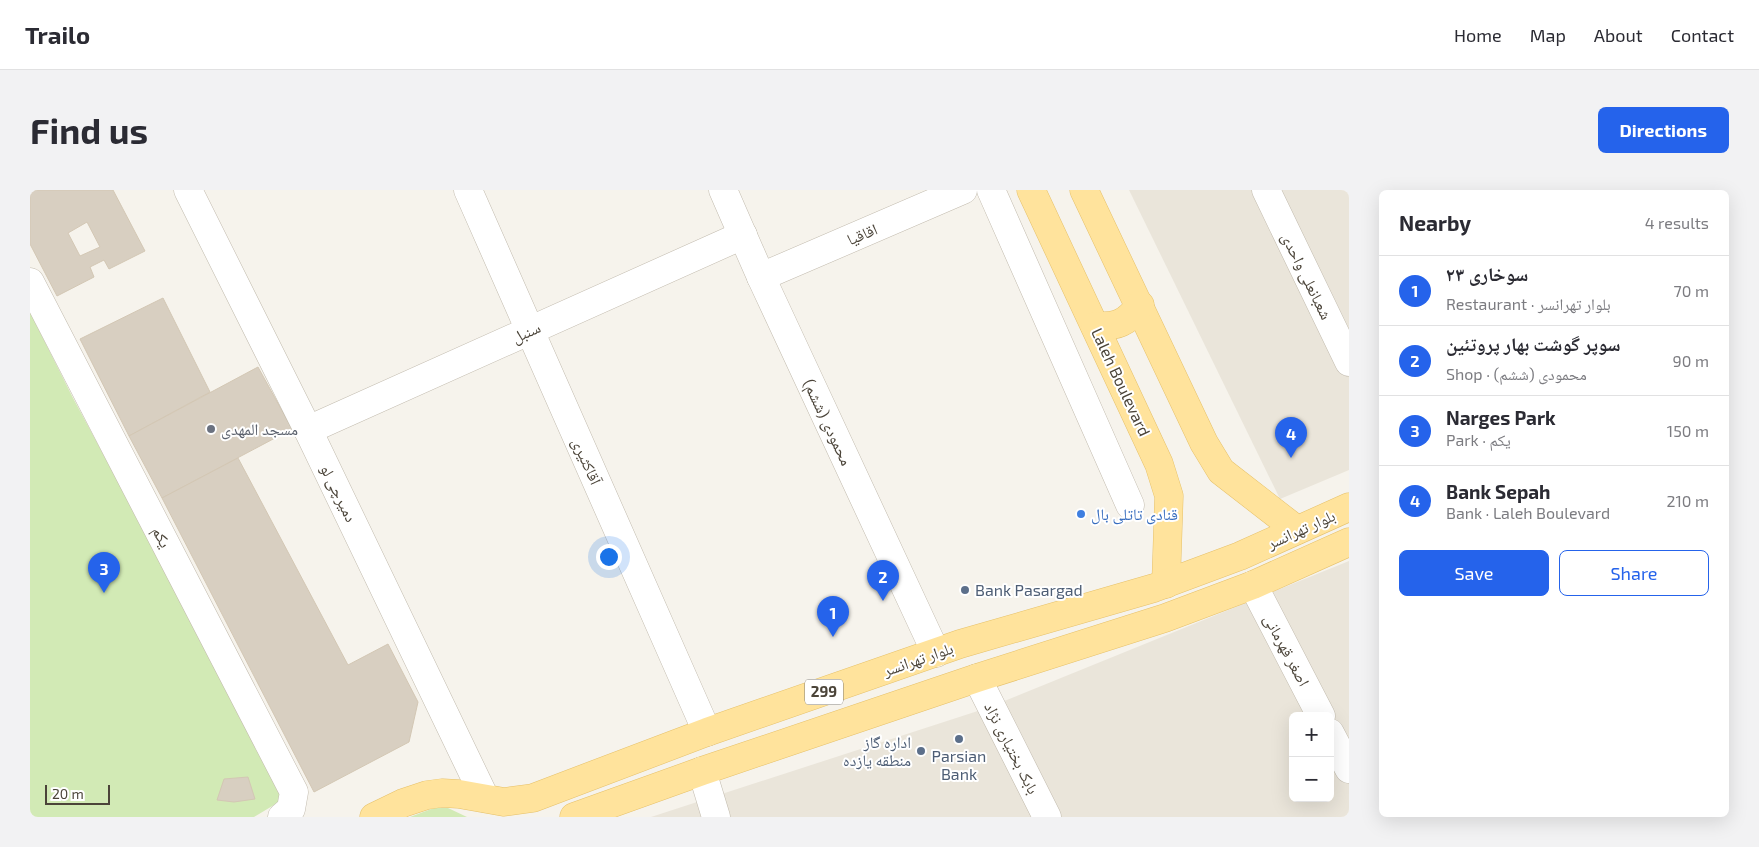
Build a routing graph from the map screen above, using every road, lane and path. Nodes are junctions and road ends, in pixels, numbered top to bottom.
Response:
1 (188, 190) edge
2 (468, 190) edge
3 (723, 190) edge
4 (963, 190) edge
5 (991, 190) edge
6 (1031, 190) edge
7 (1084, 190) edge
8 (1266, 190) edge
9 (743, 235) junction
10 (761, 277) junction
11 (30, 282) edge
12 (1140, 305) junction
13 (1095, 326) junction
14 (530, 331) junction
15 (1349, 362) edge
16 (308, 430) junction
17 (1130, 505) dead end
18 (1349, 507) edge
19 (1297, 530) junction
20 (1349, 542) edge
21 (1166, 584) junction
22 (1253, 584) junction
23 (936, 653) junction
24 (977, 678) junction
25 (1319, 712) edge
26 (707, 732) junction
27 (1334, 741) edge
28 (1349, 769) edge
29 (702, 771) junction
30 (492, 808) edge
31 (282, 817) edge
32 (374, 817) edge
33 (574, 817) edge
34 (716, 817) edge
35 (1047, 817) edge

1 - 16 street, دمیرچی لو
2 - 14 street, آقاکثیری
3 - 9 street, محمودی (ششم)
4 - 10 street, اقاقیا
5 - 17 street
6 - 13 main road, Laleh Boulevard
7 - 12 main road
8 - 15 street, شعبانعلی واحدی
9 - 10 street, محمودی (ششم)
9 - 14 street, سنبل
10 - 23 street, محمودی (ششم)
11 - 31 street, یکم
12 - 13 main road
12 - 19 main road
13 - 21 main road, Laleh Boulevard
14 - 16 street, سنبل
14 - 26 street, آقاکثیری
16 - 30 street, دمیرچی لو
18 - 19 main road, بلوار تهرانسر
19 - 21 main road, بلوار تهرانسر
20 - 22 main road, بلوار تهرانسر / 299
21 - 23 main road, بلوار تهرانسر / 299
22 - 24 main road, بلوار تهرانسر / 299
22 - 25 street, اصغر قهرمانی
23 - 26 main road, بلوار تهرانسر / 299
24 - 29 main road, بلوار تهرانسر / 299
24 - 35 street, بابک بختیاری نژاد
26 - 30 main road, بلوار تهرانسر / 299
27 - 28 street
29 - 33 main road, بلوار تهرانسر / 299
29 - 34 street
30 - 32 main road, بلوار تهرانسر

